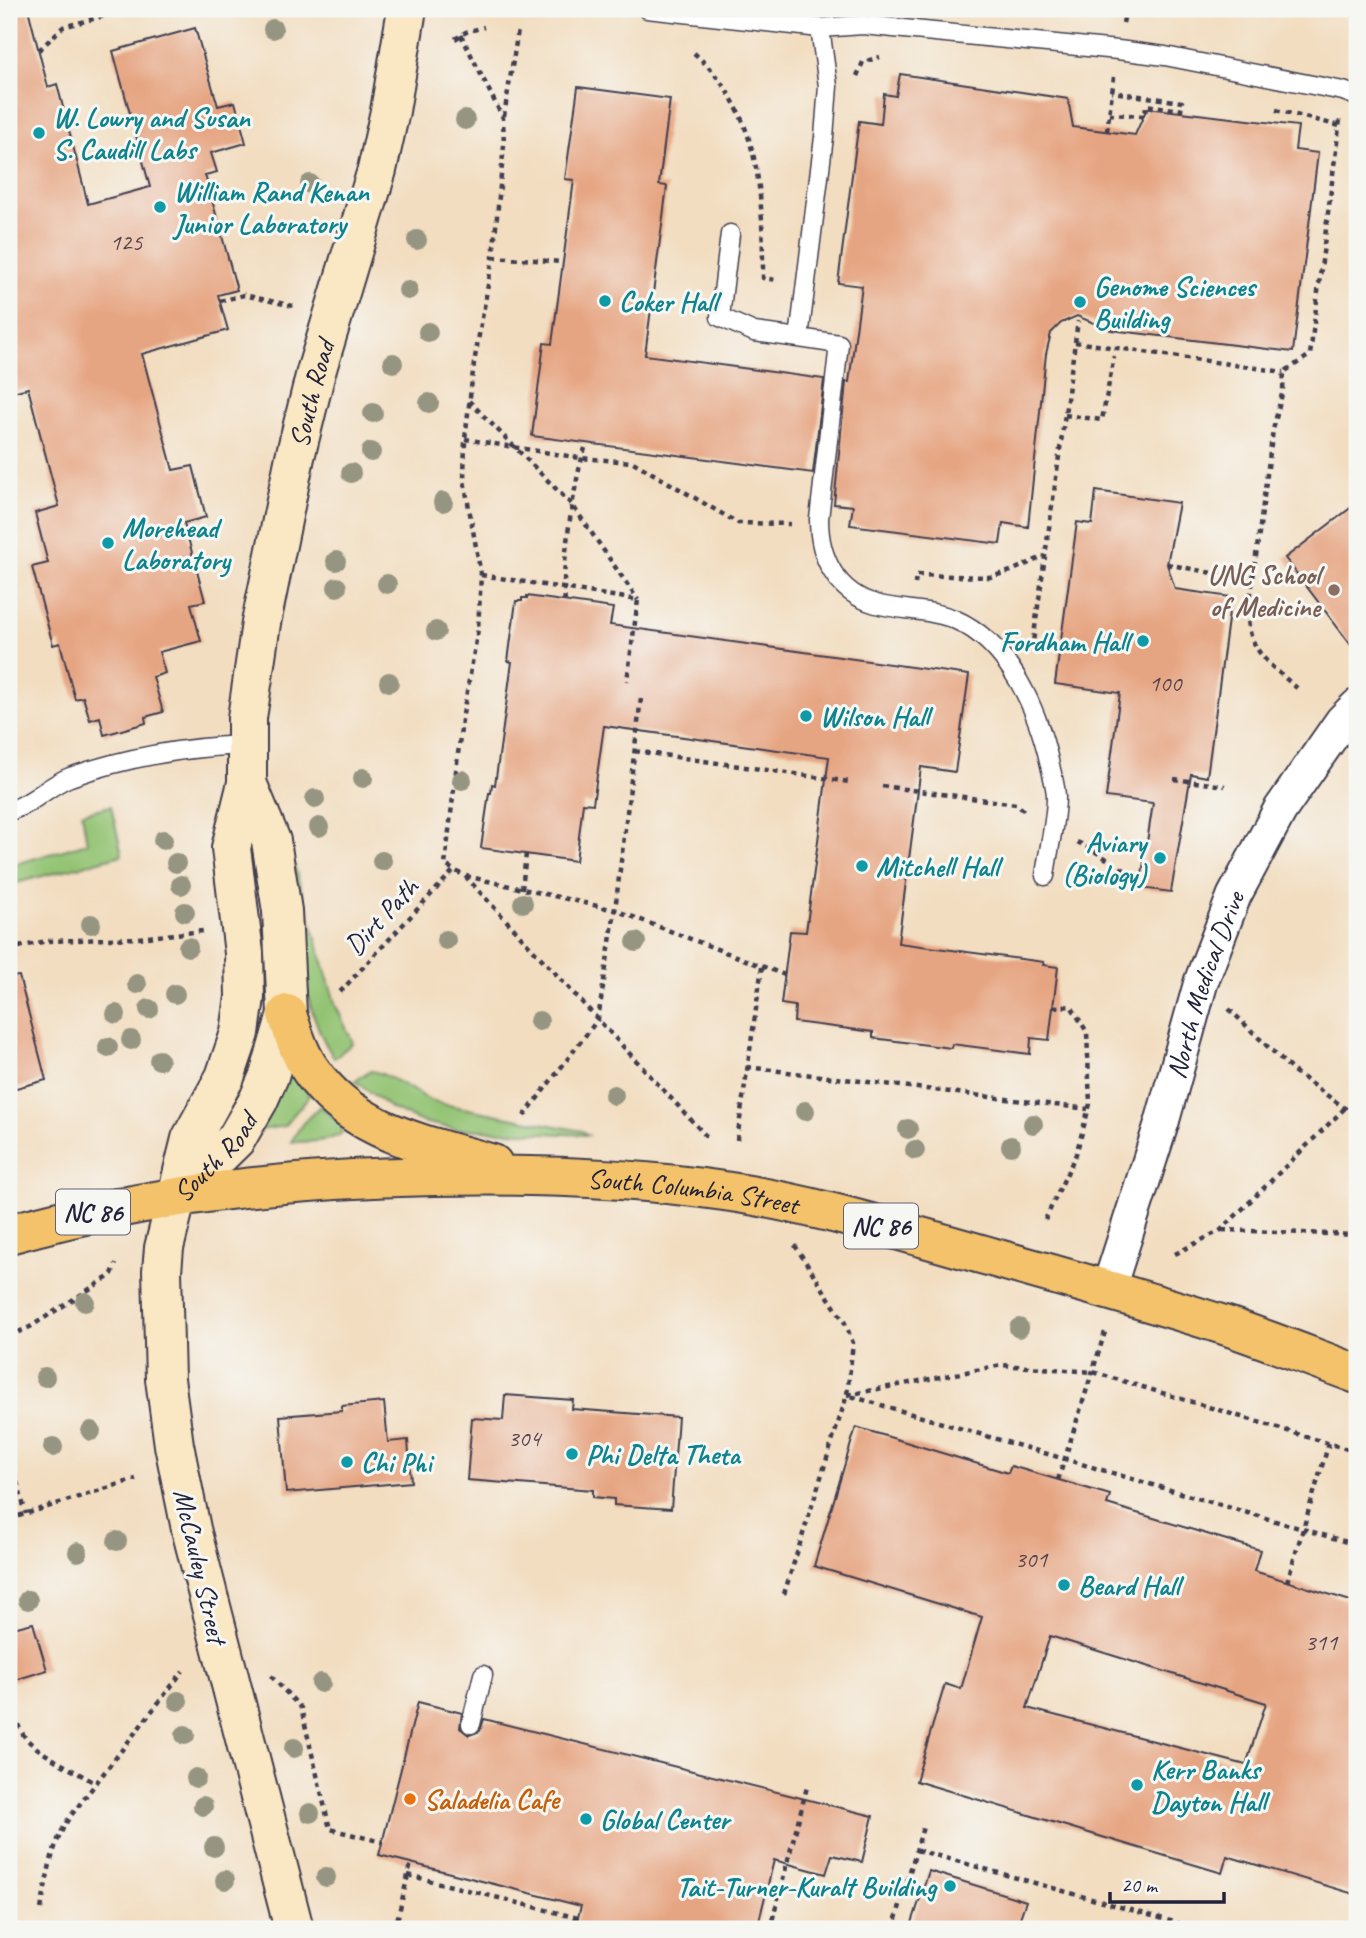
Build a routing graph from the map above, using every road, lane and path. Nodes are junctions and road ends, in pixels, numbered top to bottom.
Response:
1 (131, 9) edge
2 (407, 9) edge
3 (647, 9) edge
4 (1184, 9) edge
5 (1259, 9) edge
6 (484, 27) dead end
7 (820, 28) junction
8 (518, 30) dead end
9 (461, 35) junction
10 (454, 39) dead end
11 (39, 50) dead end
12 (695, 53) dead end
13 (859, 54) dead end
14 (886, 57) dead end
15 (863, 62) junction
16 (1107, 77) dead end
17 (1114, 78) junction
18 (1126, 79) dead end
19 (856, 82) dead end
20 (1112, 92) junction
21 (1350, 94) edge
22 (1264, 107) dead end
23 (1109, 114) junction
24 (503, 118) junction
25 (1340, 126) junction
26 (1107, 131) dead end
27 (730, 234) dead end
28 (493, 257) junction
29 (563, 262) dead end
30 (806, 283) junction
31 (220, 301) dead end
32 (293, 306) dead end
33 (1078, 321) dead end
34 (799, 338) junction
35 (1075, 342) junction
36 (1114, 356) dead end
37 (1284, 372) junction
38 (468, 401) junction
39 (1065, 415) junction
40 (465, 439) junction
41 (587, 443) dead end
42 (516, 447) junction
43 (580, 458) junction
44 (573, 506) junction
45 (819, 519) junction
46 (1045, 556) junction
47 (1167, 564) dead end
48 (481, 575) junction
49 (1252, 580) junction
50 (562, 586) junction
51 (638, 600) junction
52 (565, 601) dead end
53 (912, 609) junction
54 (627, 681) dead end
55 (1297, 688) dead end
56 (1025, 695) junction
57 (642, 698) dead end
58 (1357, 706) edge
59 (246, 745) junction
60 (635, 751) junction
61 (1174, 779) dead end
62 (850, 782) dead end
63 (247, 783) junction
64 (882, 786) dead end
65 (1225, 786) dead end
66 (9, 811) edge
67 (1051, 831) junction
68 (526, 854) dead end
69 (454, 870) junction
70 (465, 876) junction
71 (1045, 876) dead end
72 (1142, 879) dead end
73 (522, 889) junction
74 (615, 909) junction
75 (198, 931) dead end
76 (9, 949) edge
77 (762, 967) junction
78 (785, 975) dead end
79 (1201, 982) junction
80 (340, 992) dead end
81 (1053, 1007) dead end
82 (287, 1014) junction
83 (598, 1019) junction
84 (747, 1068) junction
85 (1344, 1109) junction
86 (1088, 1110) junction
87 (524, 1116) dead end
88 (1357, 1117) edge
89 (707, 1137) dead end
90 (737, 1140) dead end
91 (526, 1174) junction
92 (178, 1196) junction
93 (1045, 1220) dead end
94 (1221, 1230) junction
95 (9, 1234) edge
96 (1357, 1235) edge
97 (793, 1243) dead end
98 (1175, 1254) dead end
99 (116, 1264) dead end
100 (1108, 1290) junction
101 (1116, 1335) dead end
102 (9, 1336) edge
103 (1093, 1372) junction
104 (1357, 1374) edge
105 (847, 1395) junction
106 (1329, 1443) junction
107 (1357, 1452) edge
108 (9, 1453) edge
109 (1065, 1459) junction
110 (136, 1479) dead end
111 (1058, 1480) dead end
112 (26, 1514) junction
113 (9, 1519) edge
114 (1301, 1530) junction
115 (1357, 1545) edge
116 (1287, 1582) dead end
117 (784, 1594) dead end
118 (183, 1671) dead end
119 (270, 1675) dead end
120 (483, 1675) dead end
121 (10, 1695) edge
122 (471, 1724) dead end
123 (95, 1783) junction
124 (807, 1787) dead end
125 (923, 1827) dead end
126 (382, 1842) dead end
127 (917, 1850) junction
128 (411, 1863) dead end
129 (408, 1875) junction
130 (41, 1909) dead end
131 (578, 1918) dead end
132 (395, 1927) edge
133 (294, 1929) edge
134 (415, 1929) edge
135 (770, 1929) edge
136 (893, 1929) edge
137 (1199, 1929) edge

1 - 11 path
2 - 59 main road, South Road
3 - 7 lane
4 - 5 path
6 - 9 path
7 - 21 lane
7 - 30 lane
8 - 24 path
9 - 10 path
9 - 24 path
12 - 30 path
13 - 15 path
14 - 15 path
15 - 19 path
16 - 17 path
17 - 18 path
17 - 20 path
20 - 23 path
20 - 23 path
21 - 25 path
22 - 25 path
23 - 26 path
24 - 28 path
25 - 37 path
27 - 34 lane
28 - 29 path
28 - 38 path
30 - 34 lane
31 - 32 path
33 - 35 path
34 - 45 lane
35 - 37 path
35 - 39 path
36 - 39 path
37 - 49 path
38 - 40 path
38 - 42 path
39 - 46 path
40 - 42 path
40 - 48 path
41 - 43 path
42 - 43 path
42 - 44 path
43 - 44 path
43 - 45 path
44 - 50 path
44 - 51 path
45 - 53 lane
46 - 53 path
46 - 56 path
47 - 49 path
48 - 50 path
48 - 69 path
49 - 55 path
50 - 51 path
50 - 52 path
51 - 54 path
53 - 56 lane
56 - 67 lane
57 - 60 path
58 - 79 street, North Medical Drive
59 - 63 main road, South Road
59 - 66 lane
60 - 62 path
60 - 74 path
61 - 65 path
63 - 82 main road, South Road
63 - 92 main road, South Road
64 - 67 path
67 - 71 lane
67 - 72 path
68 - 73 path
69 - 70 path
69 - 80 path, Dirt Path
70 - 73 path
70 - 83 path
73 - 74 path
74 - 77 path
74 - 83 path
75 - 76 path
77 - 78 path
77 - 84 path
79 - 85 path
79 - 100 street, North Medical Drive
81 - 86 path
82 - 91 main road
82 - 92 main road, South Road
83 - 87 path
83 - 89 path
84 - 86 path
84 - 90 path
85 - 88 path
85 - 94 path
86 - 93 path
91 - 92 main road, South Columbia Street / NC 86
91 - 100 main road, South Columbia Street / NC 86
92 - 95 main road, South Columbia Street / NC 86
92 - 133 main road, McCauley Street
94 - 96 path
94 - 98 path
97 - 105 path
99 - 102 path
100 - 104 main road, South Columbia Street / NC 86
101 - 103 path
103 - 105 path
103 - 106 path
103 - 109 path
105 - 109 path
105 - 117 path
106 - 107 path
106 - 114 path
108 - 112 path
109 - 111 path
109 - 114 path
110 - 112 path
112 - 113 path
114 - 115 path
114 - 116 path
118 - 123 path
119 - 126 path
120 - 122 lane
121 - 123 path
123 - 130 path
124 - 135 path
125 - 127 path
127 - 136 path
127 - 137 path
128 - 129 path
129 - 131 path
129 - 132 path
132 - 134 path

